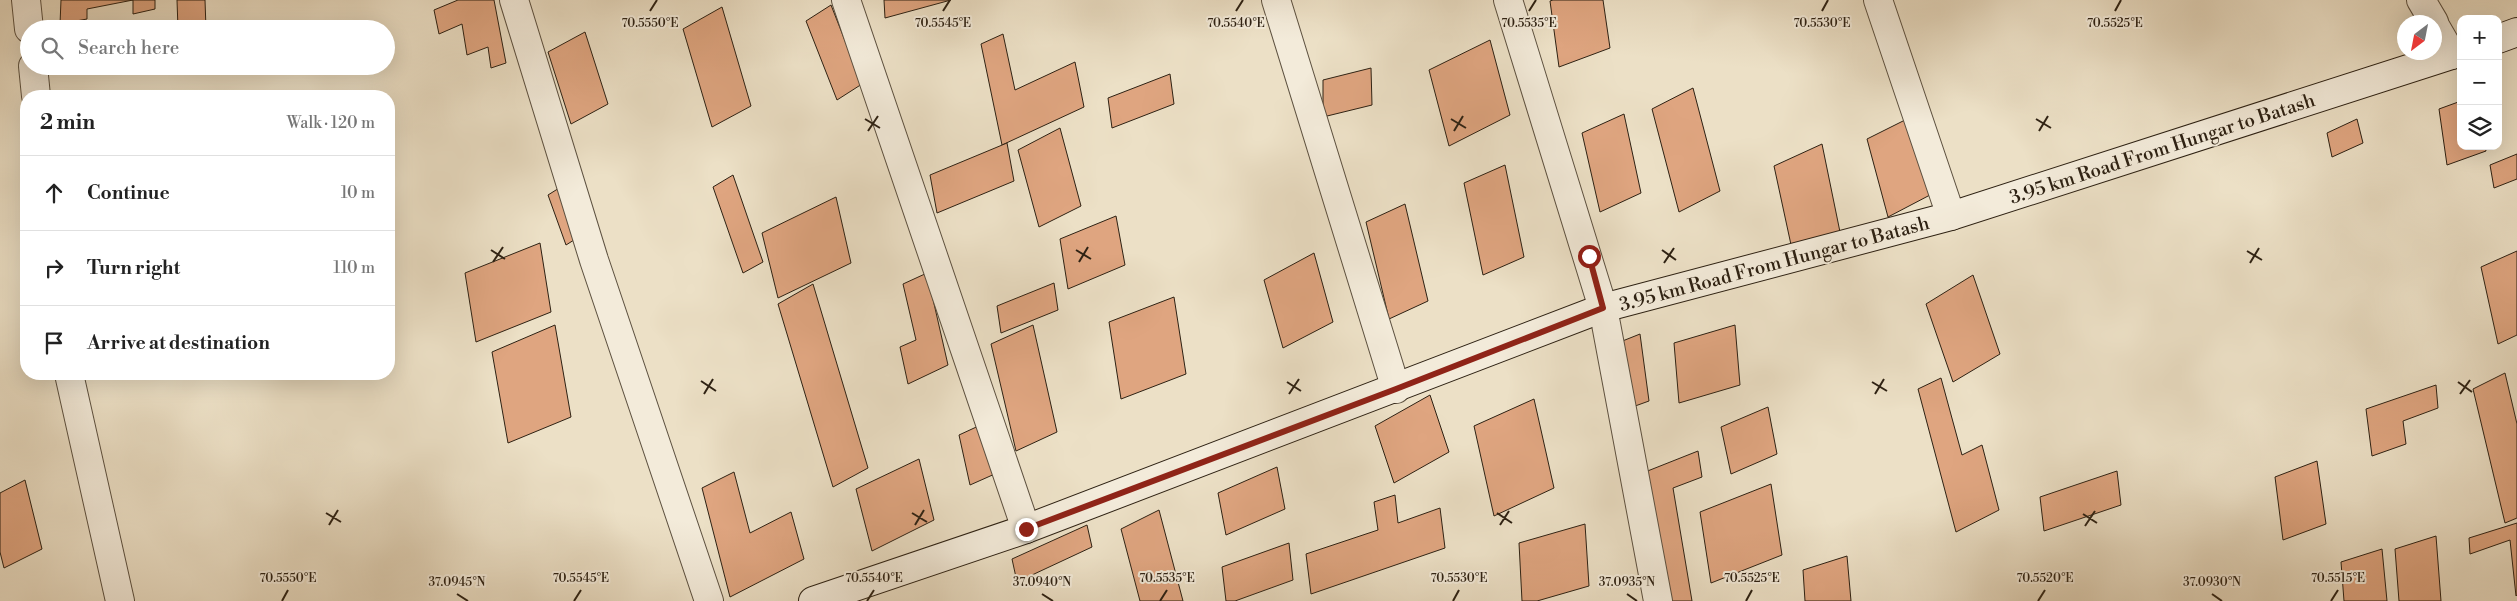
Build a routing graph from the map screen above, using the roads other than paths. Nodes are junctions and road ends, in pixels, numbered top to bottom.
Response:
1 (26, 0) edge
2 (514, 0) edge
3 (846, 0) edge
4 (1276, 0) edge
5 (1508, 0) edge
6 (1878, 0) edge
7 (2421, 0) edge
8 (2429, 15) edge
9 (28, 20) edge
10 (2517, 32) edge
11 (2442, 34) edge
12 (2502, 38) edge
13 (2456, 53) edge
14 (34, 75) edge
15 (35, 90) edge
16 (1951, 216) junction
17 (1603, 308) junction
18 (70, 380) edge
19 (1396, 389) junction
20 (1026, 529) junction
21 (120, 601) edge
22 (709, 601) edge
23 (813, 601) edge
24 (1658, 601) edge

1 - 9 street
2 - 22 street
3 - 20 street
4 - 19 street
5 - 17 street
6 - 16 street
7 - 8 street
10 - 12 street
11 - 13 street
13 - 16 street, 3.95 km Road From Hungar to Batash
14 - 15 street
16 - 17 street, 3.95 km Road From Hungar to Batash
17 - 19 street, 3.95 km Road From Hungar to Batash
17 - 24 street
18 - 21 street
19 - 20 street, 3.95 km Road From Hungar to Batash
20 - 23 street, 3.95 km Road From Hungar to Batash

